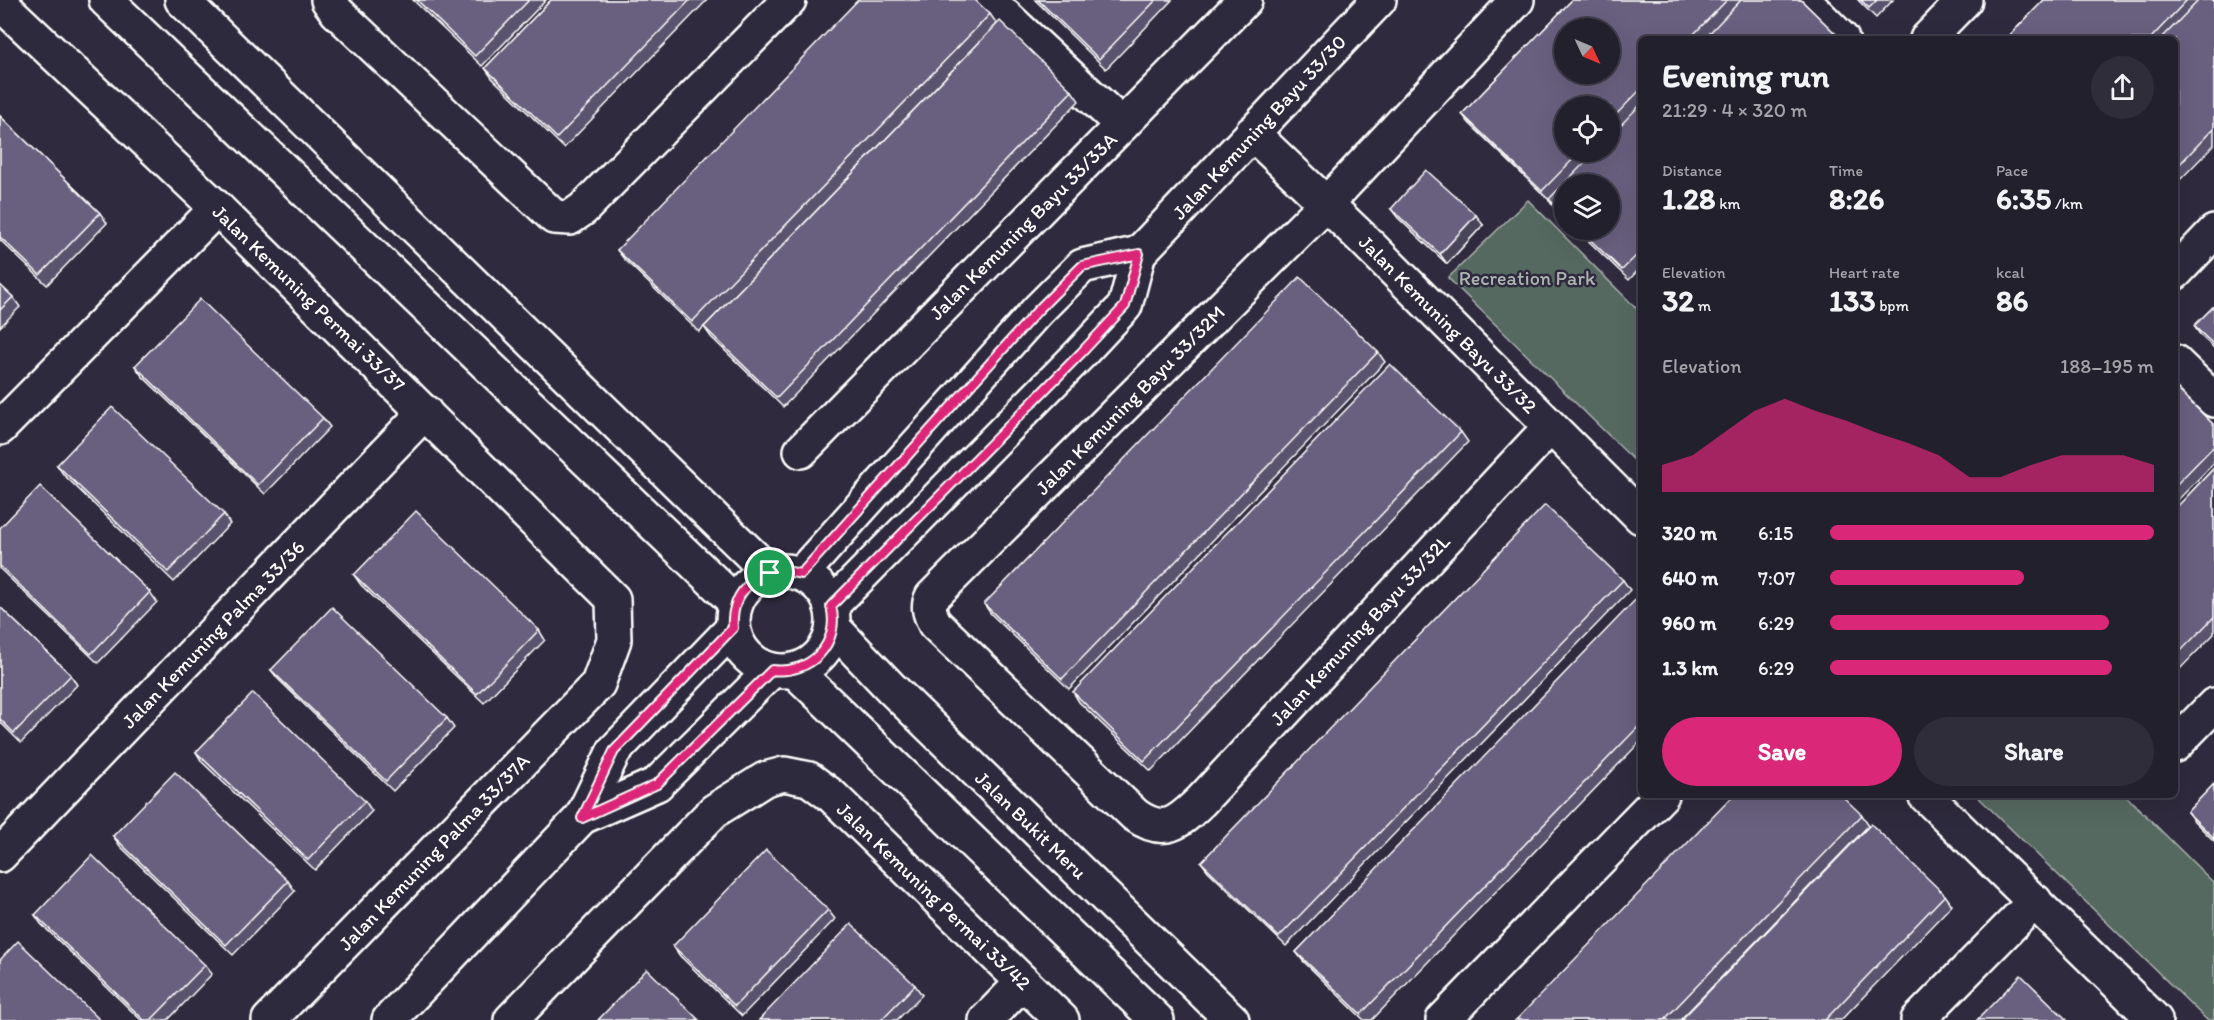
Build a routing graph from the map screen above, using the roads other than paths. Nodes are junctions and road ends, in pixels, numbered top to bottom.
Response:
1 (106, 0) edge
2 (182, 0) edge
3 (328, 0) edge
4 (789, 0) edge
5 (988, 0) edge
6 (1245, 0) edge
7 (1379, 0) edge
8 (1517, 0) edge
9 (1803, 0) edge
10 (1965, 0) edge
11 (0, 3) edge
12 (1839, 36) edge
13 (1930, 36) edge
14 (1122, 126) junction
15 (1252, 133) junction
16 (1327, 203) junction
17 (217, 208) junction
18 (2214, 232) edge
19 (1139, 254) junction
20 (2178, 270) edge
21 (2178, 365) edge
22 (2214, 400) edge
23 (425, 412) junction
24 (1550, 427) junction
25 (0, 428) edge
26 (801, 451) dead end
27 (1638, 514) edge
28 (785, 573) junction
29 (735, 616) junction
30 (832, 616) junction
31 (783, 670) junction
32 (598, 684) joint
33 (2214, 705) edge
34 (2178, 742) edge
35 (1659, 798) edge
36 (1928, 798) edge
37 (582, 818) junction
38 (1165, 826) joint
39 (0, 855) edge
40 (2035, 901) junction
41 (1023, 982) junction
42 (269, 1020) edge
43 (388, 1020) edge
44 (511, 1020) edge
45 (986, 1020) edge
46 (1062, 1020) edge
47 (1157, 1020) edge
48 (1232, 1020) edge
49 (1443, 1020) edge
50 (1918, 1020) edge
51 (2155, 1020) edge

1 - 29 street
2 - 28 street
3 - 4 street
5 - 14 street
6 - 14 street, Jalan Kemuning Bayu 33/33A
7 - 15 street, Jalan Kemuning Bayu 33/30
8 - 16 street, Jalan Kemuning Bayu 33/32M
9 - 12 street
10 - 13 street
11 - 17 street, Jalan Kemuning Permai 33/37
14 - 26 street, Jalan Kemuning Bayu 33/33A
15 - 16 street, Jalan Kemuning Bayu 33/32
15 - 19 street, Jalan Kemuning Bayu 33/30
16 - 24 street, Jalan Kemuning Bayu 33/32
16 - 38 street, Jalan Kemuning Bayu 33/32M
17 - 23 street, Jalan Kemuning Permai 33/37
17 - 25 street
18 - 20 street
19 - 28 street
19 - 30 street, Jalan Kemuning Bayu 33/30
21 - 22 street
23 - 32 street, Jalan Kemuning Permai 33/37
23 - 39 street, Jalan Kemuning Palma 33/36
24 - 27 street, Jalan Kemuning Bayu 33/32
24 - 38 street, Jalan Kemuning Bayu 33/32L
28 - 29 street
28 - 30 street
29 - 31 street
29 - 37 street
30 - 31 street
30 - 48 street, Jalan Bukit Meru
31 - 37 street
31 - 47 street
32 - 42 street, Jalan Kemuning Palma 33/37A
33 - 34 street
35 - 49 street
36 - 40 street
37 - 43 street
40 - 50 street
40 - 51 street
41 - 44 street, Jalan Kemuning Permai 33/42
41 - 45 street
41 - 46 street, Jalan Kemuning Permai 33/42

